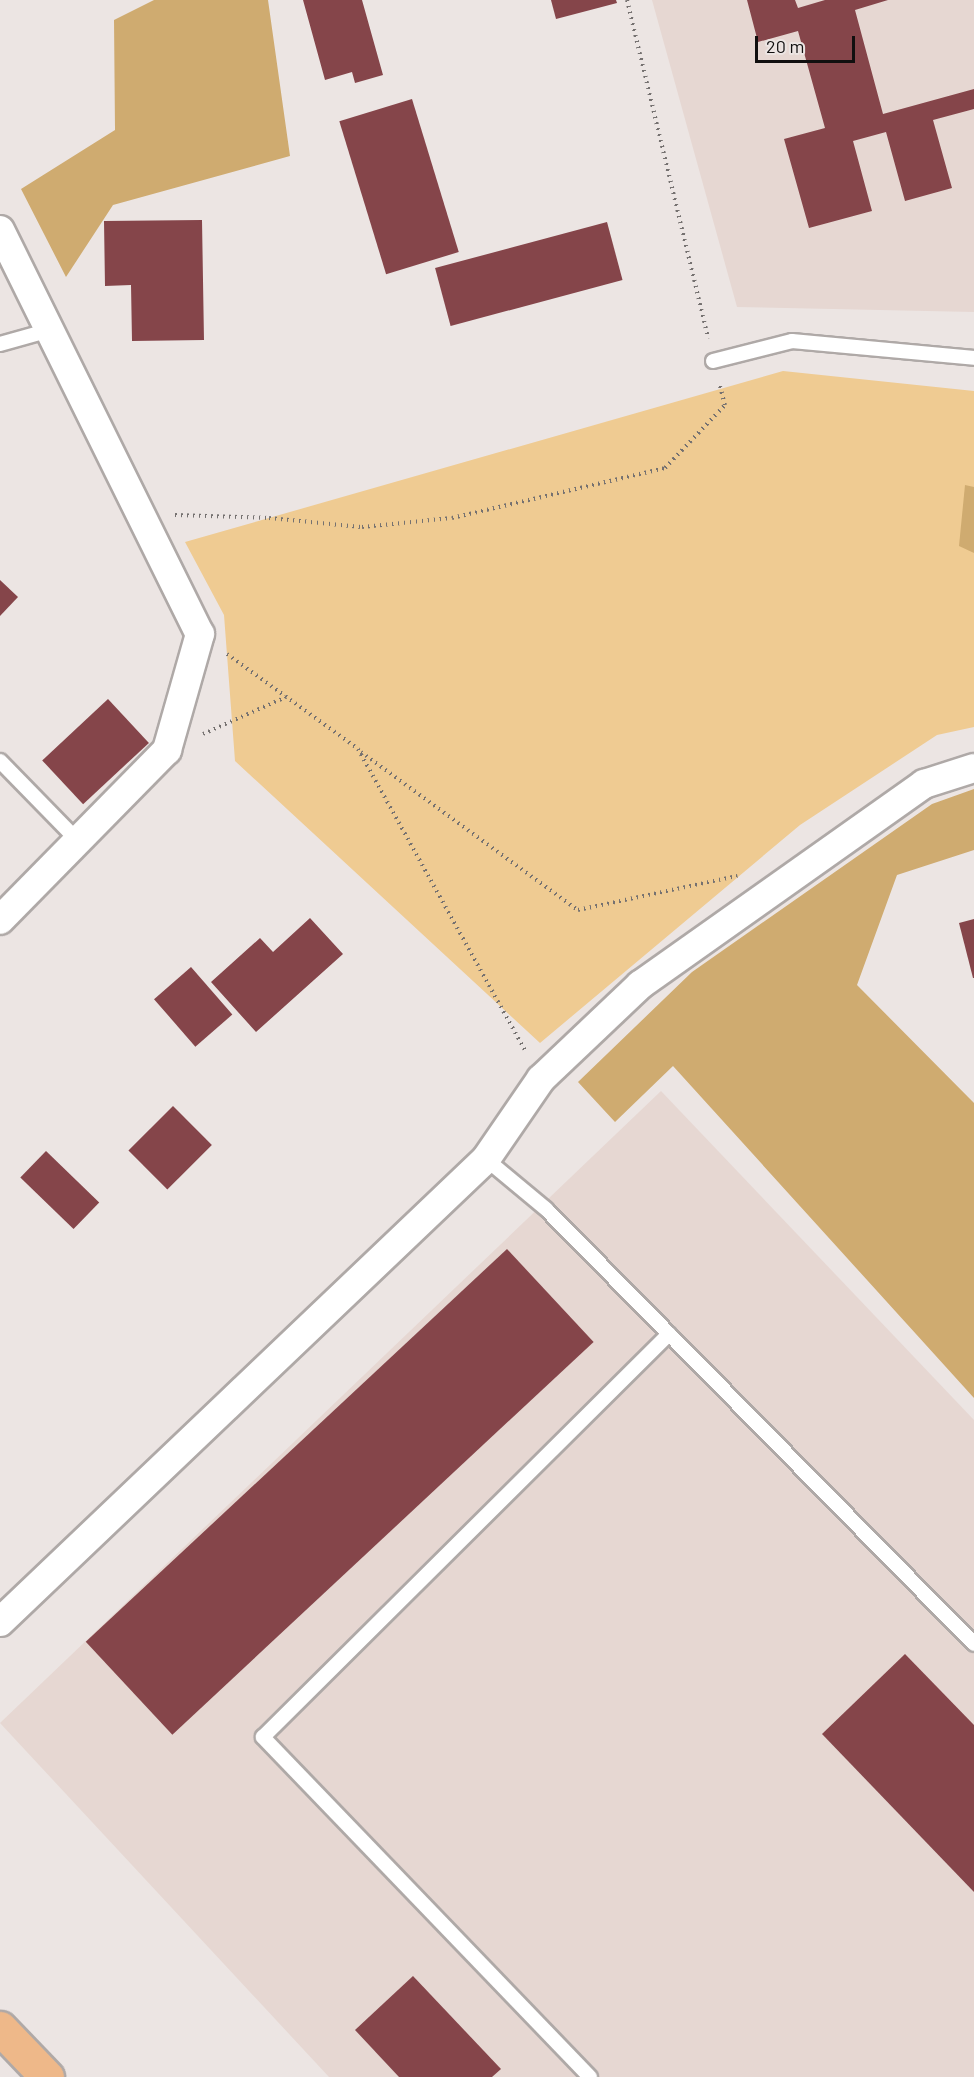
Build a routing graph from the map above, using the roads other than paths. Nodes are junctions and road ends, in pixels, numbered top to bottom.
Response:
1 (0, 230) edge
2 (50, 330) junction
3 (0, 344) edge
4 (974, 358) edge
5 (713, 361) road end
6 (0, 761) edge
7 (974, 768) edge
8 (78, 841) junction
9 (0, 920) edge
10 (486, 1159) junction
11 (669, 1334) junction
12 (0, 1622) edge
13 (974, 1644) edge
14 (0, 2028) edge
15 (47, 2077) edge
16 (590, 2077) edge

1 - 2 street
2 - 3 lane
2 - 8 street
4 - 5 lane
6 - 8 lane
7 - 10 street
8 - 9 street
10 - 11 lane
10 - 12 street
11 - 13 lane
11 - 16 lane
14 - 15 main road

